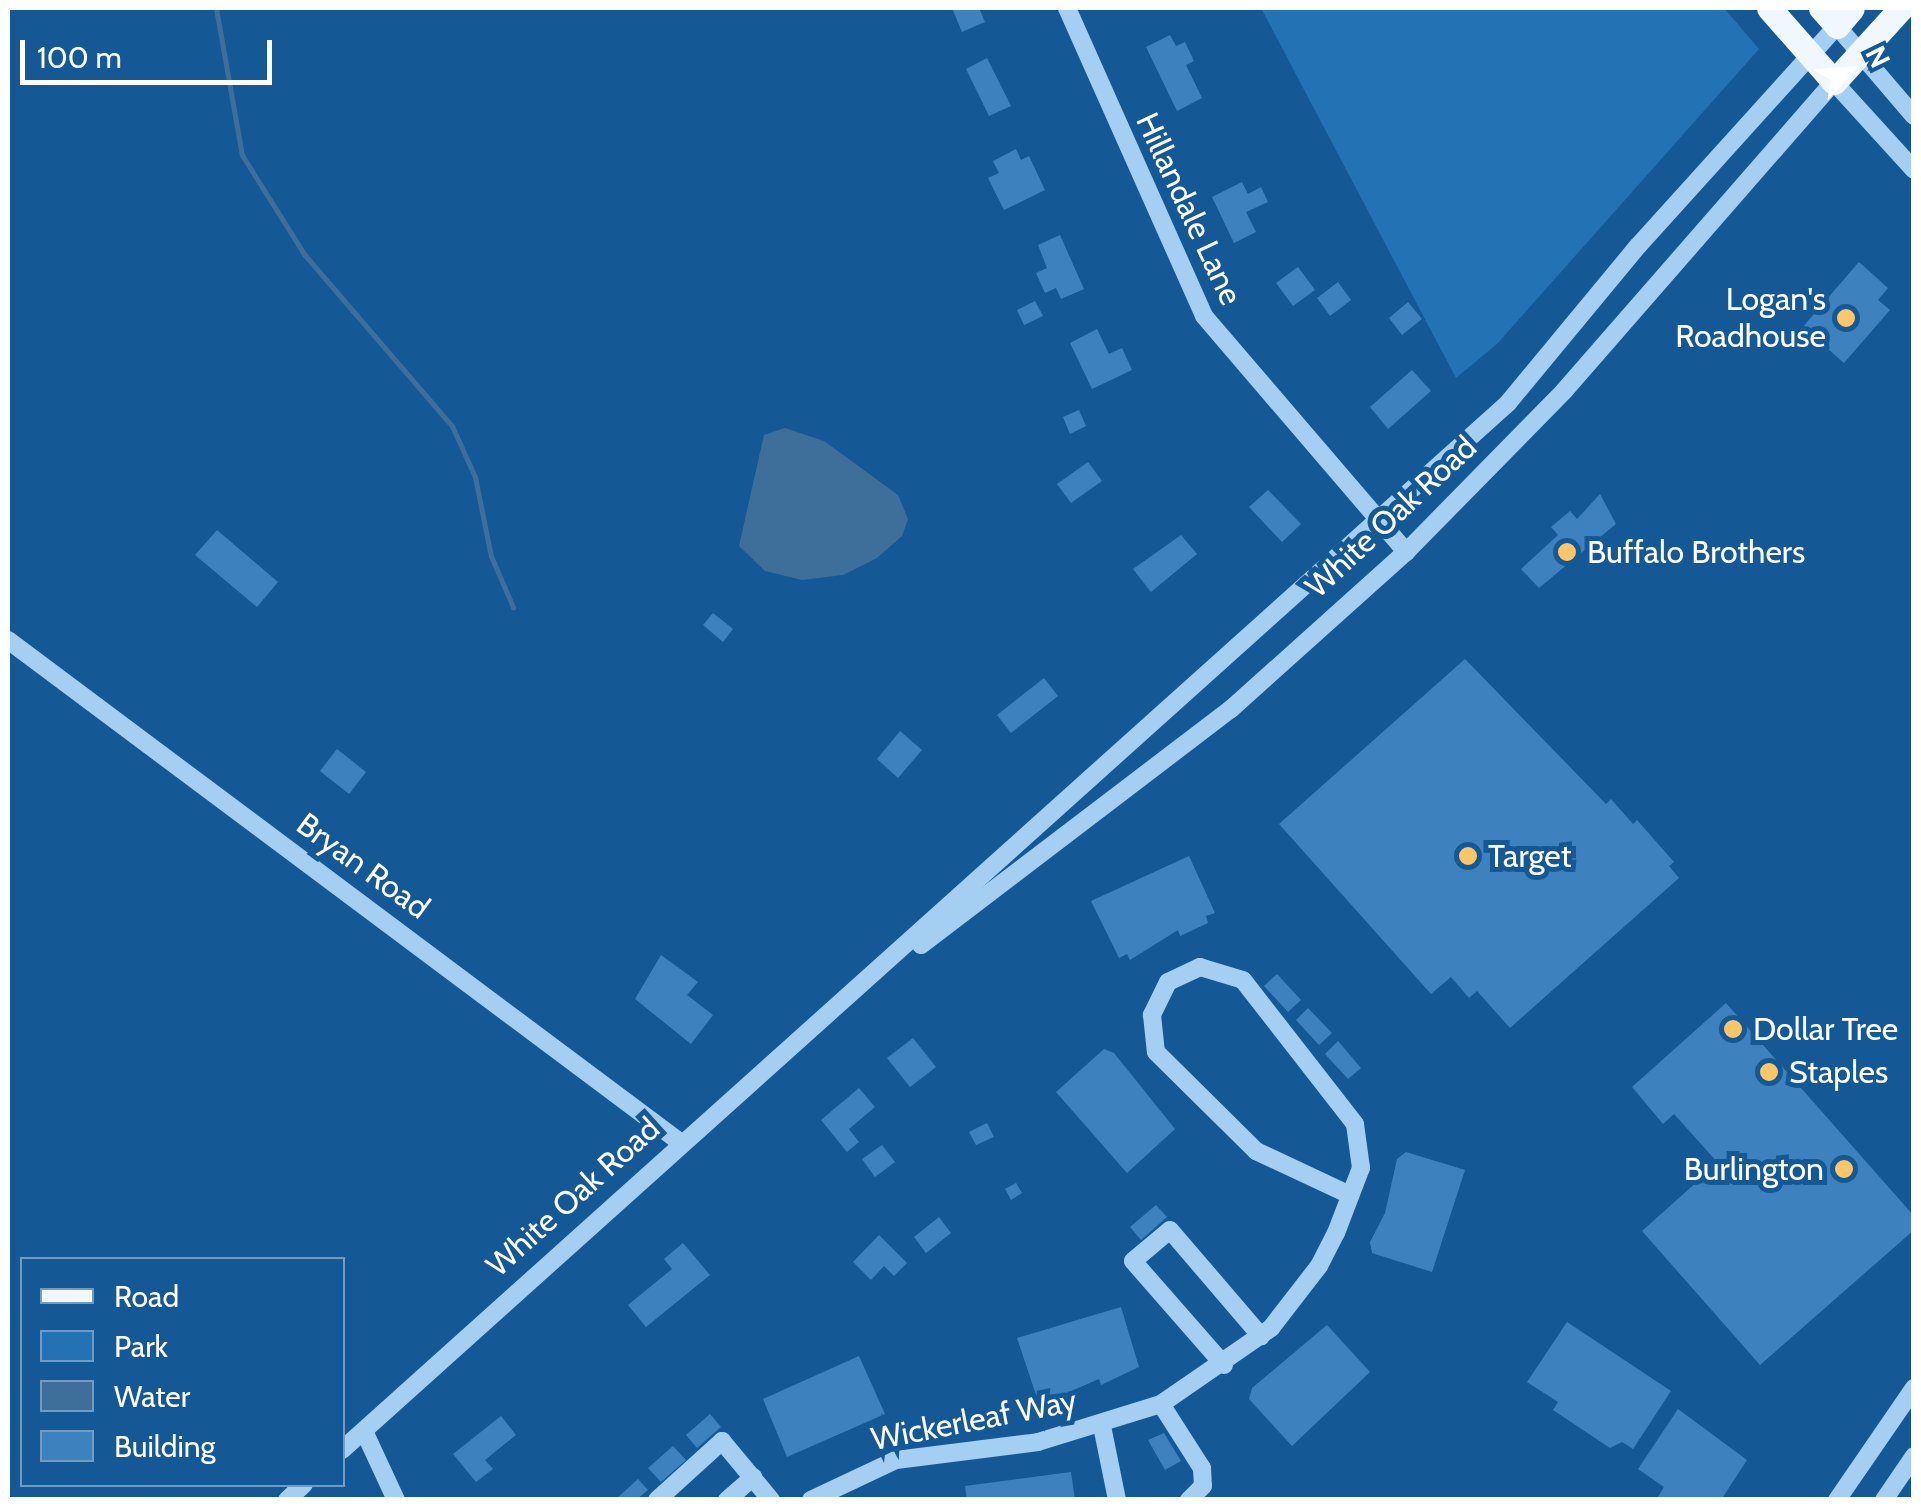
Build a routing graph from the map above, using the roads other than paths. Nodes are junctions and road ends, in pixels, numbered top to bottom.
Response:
1 (1066, 8) edge
2 (1770, 8) edge
3 (1901, 8) edge
4 (1836, 14) edge
5 (1860, 54) junction
6 (1810, 56) junction
7 (1834, 82) junction
8 (1914, 116) edge
9 (1914, 170) edge
10 (1381, 520) junction
11 (1406, 552) junction
12 (8, 640) edge
13 (852, 996) junction
14 (680, 1143) junction
15 (1350, 1195) junction
16 (1261, 1336) junction
17 (1224, 1366) junction
18 (1914, 1388) edge
19 (1161, 1404) junction
20 (1102, 1426) junction
21 (364, 1431) junction
22 (345, 1447) edge
23 (1914, 1456) edge
24 (753, 1477) junction
25 (396, 1500) edge
26 (656, 1500) edge
27 (727, 1500) edge
28 (772, 1500) edge
29 (811, 1500) edge
30 (1117, 1500) edge
31 (1189, 1500) edge
32 (1837, 1500) edge
33 (1884, 1500) edge

1 - 10 street, Hillandale Lane
2 - 6 main road
3 - 5 main road, White Oak Road
4 - 5 street
4 - 6 street, White Oak Road
5 - 7 main road, White Oak Road
5 - 8 street
6 - 7 main road
6 - 10 street, White Oak Road
7 - 9 street
7 - 11 street, White Oak Road
10 - 11 street, Hillandale Lane
10 - 13 street, White Oak Road
11 - 13 street, White Oak Road
12 - 14 street, Bryan Road
13 - 14 street, White Oak Road
14 - 21 street, White Oak Road
15 - 15 street, Wickerleaf Way
15 - 16 street, Wickerleaf Way
16 - 17 street, Wickerleaf Way
16 - 17 street
17 - 19 street, Wickerleaf Way
18 - 32 street
19 - 20 street, Wickerleaf Way
19 - 31 street
20 - 29 street, Wickerleaf Way
20 - 30 street
21 - 22 street, White Oak Road
21 - 25 street
23 - 33 street
24 - 26 street
24 - 27 street
24 - 28 street

